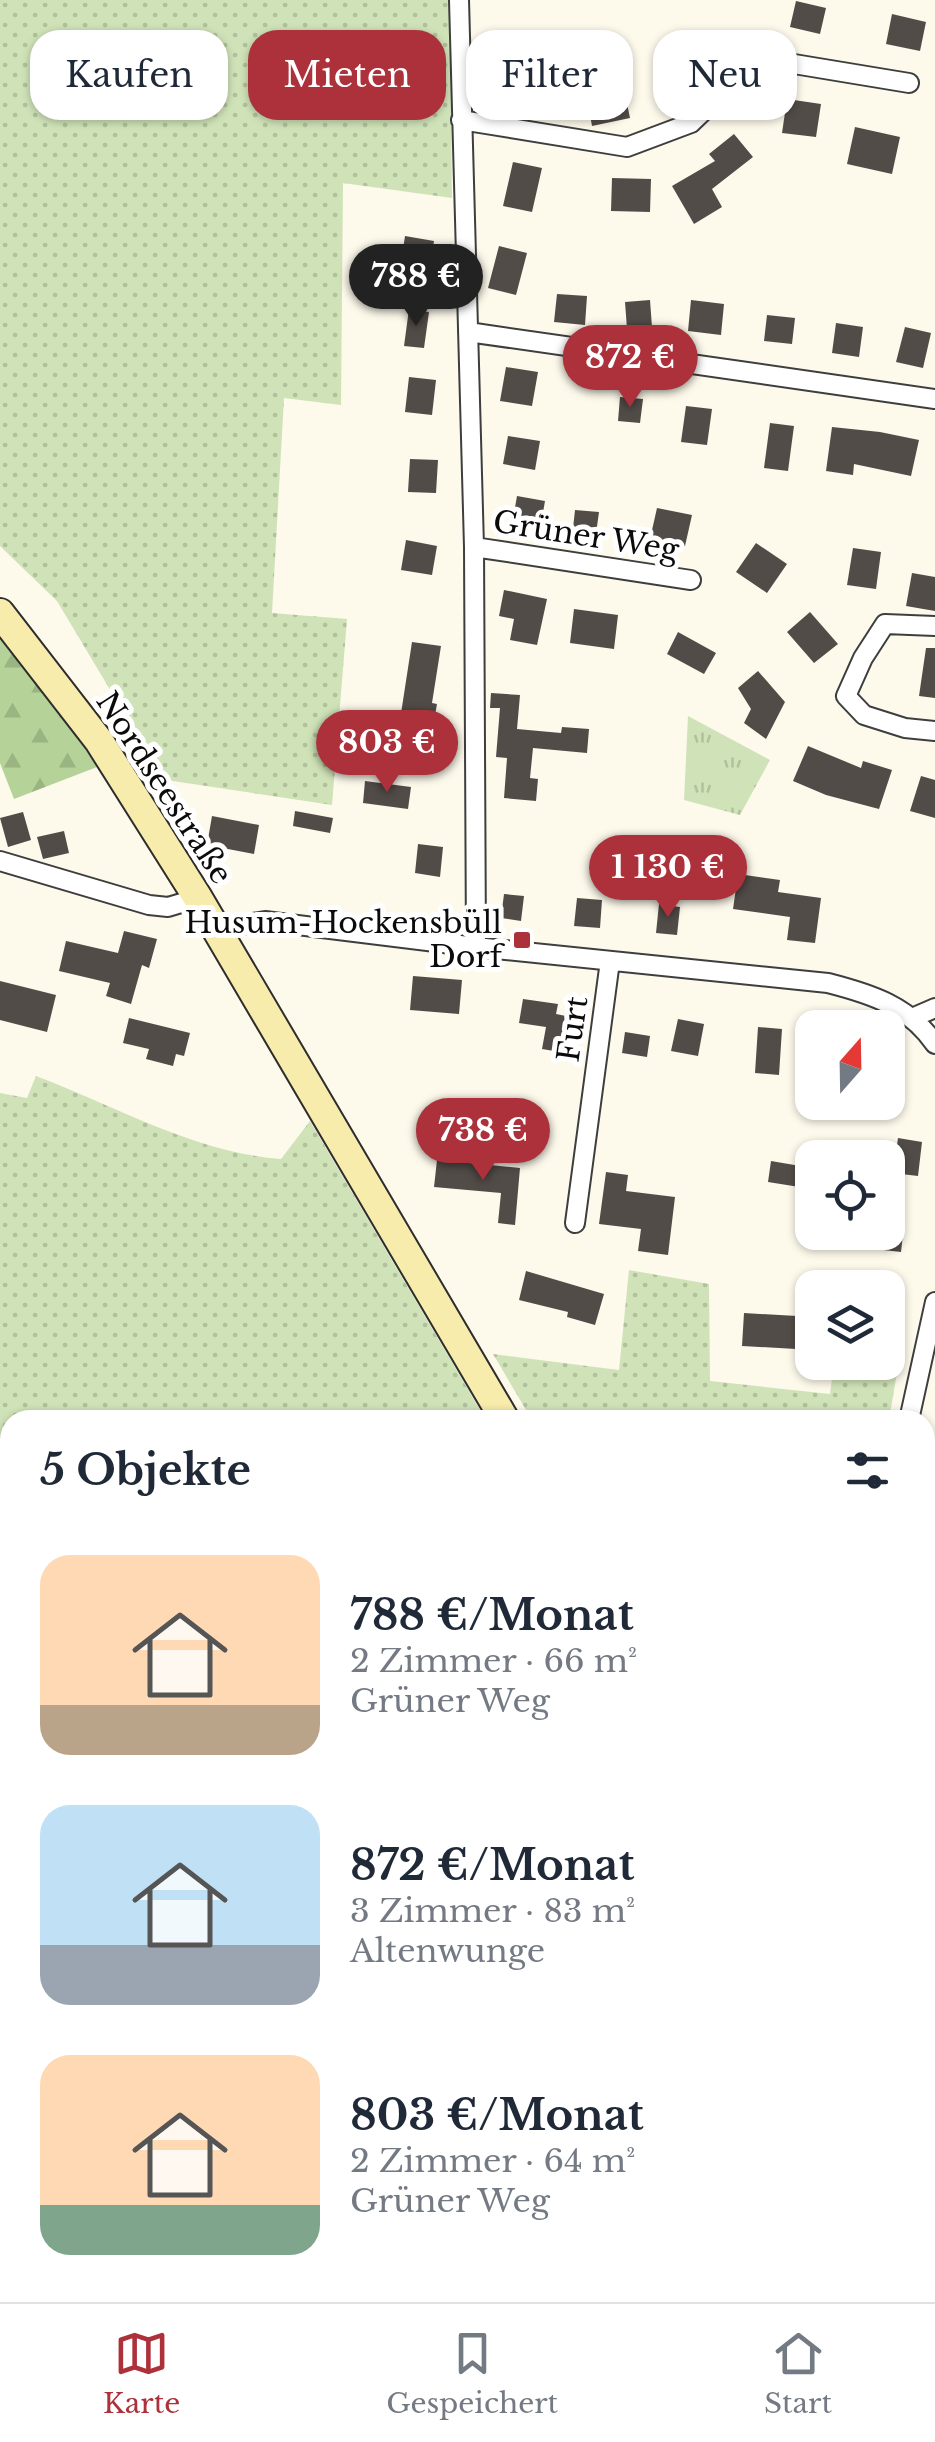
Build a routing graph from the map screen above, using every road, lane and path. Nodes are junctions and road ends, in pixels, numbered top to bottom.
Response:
1 (459, 0) edge
2 (909, 83) dead end
3 (462, 120) junction
4 (468, 332) junction
5 (935, 399) edge
6 (474, 547) junction
7 (690, 580) dead end
8 (0, 614) edge
9 (935, 626) edge
10 (935, 730) edge
11 (0, 862) edge
12 (198, 898) junction
13 (217, 929) junction
14 (476, 947) junction
15 (610, 961) junction
16 (935, 1008) edge
17 (912, 1018) junction
18 (935, 1044) edge
19 (575, 1223) dead end
20 (935, 1302) edge
21 (499, 1410) edge
22 (910, 1410) edge

1 - 3 street, Grüner Weg
2 - 3 street
3 - 4 street, Grüner Weg
4 - 5 street
4 - 6 street, Grüner Weg
6 - 7 street, Grüner Weg
6 - 14 street, Grüner Weg
8 - 12 main road, Nordseestraße
9 - 10 street
11 - 12 street
12 - 13 main road, Nordseestraße
13 - 14 street
13 - 21 main road, Nordseestraße
14 - 15 street
15 - 17 street
15 - 19 street, Furt
16 - 17 street
17 - 18 street
20 - 22 street

